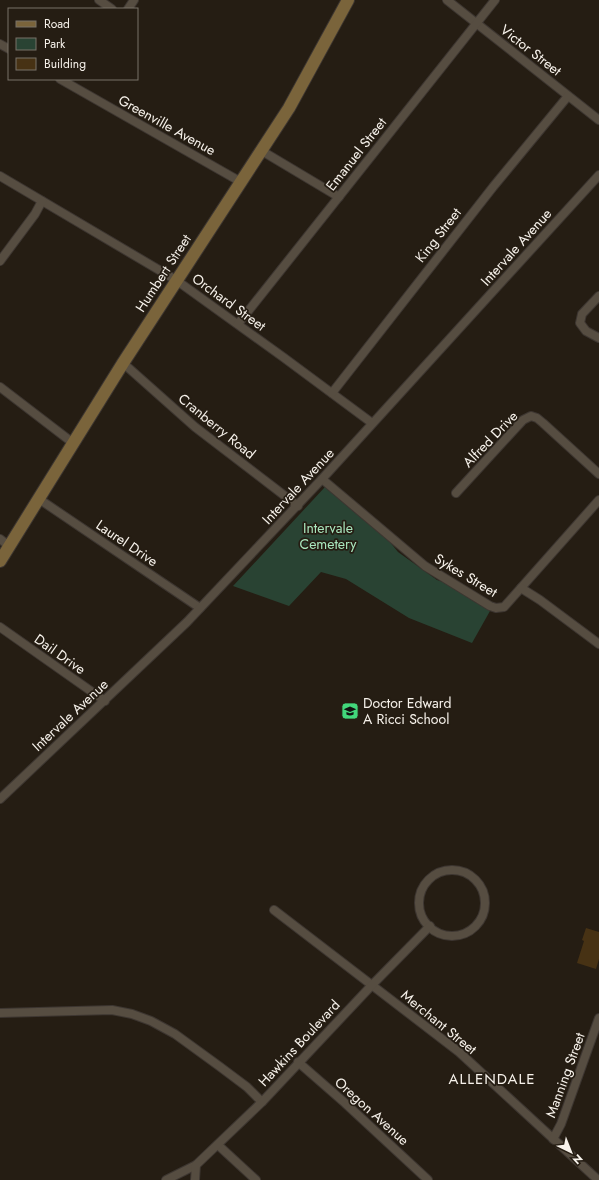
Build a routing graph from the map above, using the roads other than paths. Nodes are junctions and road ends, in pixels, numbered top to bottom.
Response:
1 (99, 0) edge
2 (348, 0) edge
3 (447, 0) edge
4 (495, 0) edge
5 (111, 8) edge
6 (476, 23) junction
7 (62, 80) edge
8 (568, 96) junction
9 (599, 120) edge
10 (262, 151) junction
11 (599, 175) edge
12 (0, 176) edge
13 (241, 182) junction
14 (339, 197) junction
15 (42, 201) junction
16 (0, 261) edge
17 (176, 280) junction
18 (599, 296) edge
19 (238, 324) junction
20 (599, 338) edge
21 (123, 363) junction
22 (0, 387) edge
23 (332, 392) junction
24 (372, 423) junction
25 (74, 443) junction
26 (599, 474) edge
27 (322, 479) junction
28 (456, 493) dead end
29 (39, 500) junction
30 (599, 500) edge
31 (298, 506) junction
32 (5, 542) edge
33 (0, 561) edge
34 (521, 588) junction
35 (200, 608) junction
36 (0, 627) edge
37 (599, 644) edge
38 (105, 701) junction
39 (0, 799) edge
40 (274, 910) dead end
41 (430, 926) junction
42 (372, 985) junction
43 (0, 1014) edge
44 (598, 1023) edge
45 (298, 1062) junction
46 (262, 1102) junction
47 (553, 1139) junction
48 (218, 1145) junction
49 (196, 1165) junction
50 (166, 1180) edge
51 (195, 1180) edge
52 (256, 1180) edge
53 (428, 1180) edge
54 (598, 1180) edge

1 - 5 street
2 - 10 street, Humbert Street
3 - 6 street, Victor Street
4 - 6 street, Emanuel Street
6 - 8 street, Victor Street
6 - 14 street, Emanuel Street
7 - 13 street, Greenville Avenue
8 - 9 street, Victor Street
8 - 23 street, King Street
10 - 13 street, Humbert Street
10 - 14 street
11 - 24 street, Intervale Avenue
12 - 15 street, Orchard Street
13 - 17 street, Humbert Street
14 - 19 street, Emanuel Street
15 - 16 street
15 - 17 street, Orchard Street
17 - 19 street, Orchard Street
17 - 21 street, Humbert Street
18 - 20 street
19 - 23 street, Orchard Street
21 - 25 street, Humbert Street
21 - 31 street, Cranberry Road
22 - 25 street
23 - 24 street, Orchard Street
24 - 27 street, Intervale Avenue
25 - 29 street, Humbert Street
26 - 28 street, Alfred Drive
27 - 31 street, Intervale Avenue
27 - 34 street, Sykes Street
29 - 32 street, Humbert Street
29 - 35 street, Laurel Drive
30 - 34 street
31 - 35 street, Intervale Avenue
32 - 33 street, Humbert Street
34 - 37 street, Sykes Street
35 - 38 street, Intervale Avenue
36 - 38 street, Dail Drive
38 - 39 street, Intervale Avenue
40 - 42 street, Merchant Street
41 - 41 street
41 - 42 street, Hawkins Boulevard
42 - 45 street, Hawkins Boulevard
42 - 47 street, Merchant Street
43 - 46 street
44 - 47 street, Manning Street
45 - 46 street, Hawkins Boulevard
45 - 53 street, Oregon Avenue
46 - 48 street, Hawkins Boulevard
47 - 54 street, Merchant Street
48 - 49 street, Hawkins Boulevard
48 - 52 street
49 - 50 street, Hawkins Boulevard
49 - 51 street

